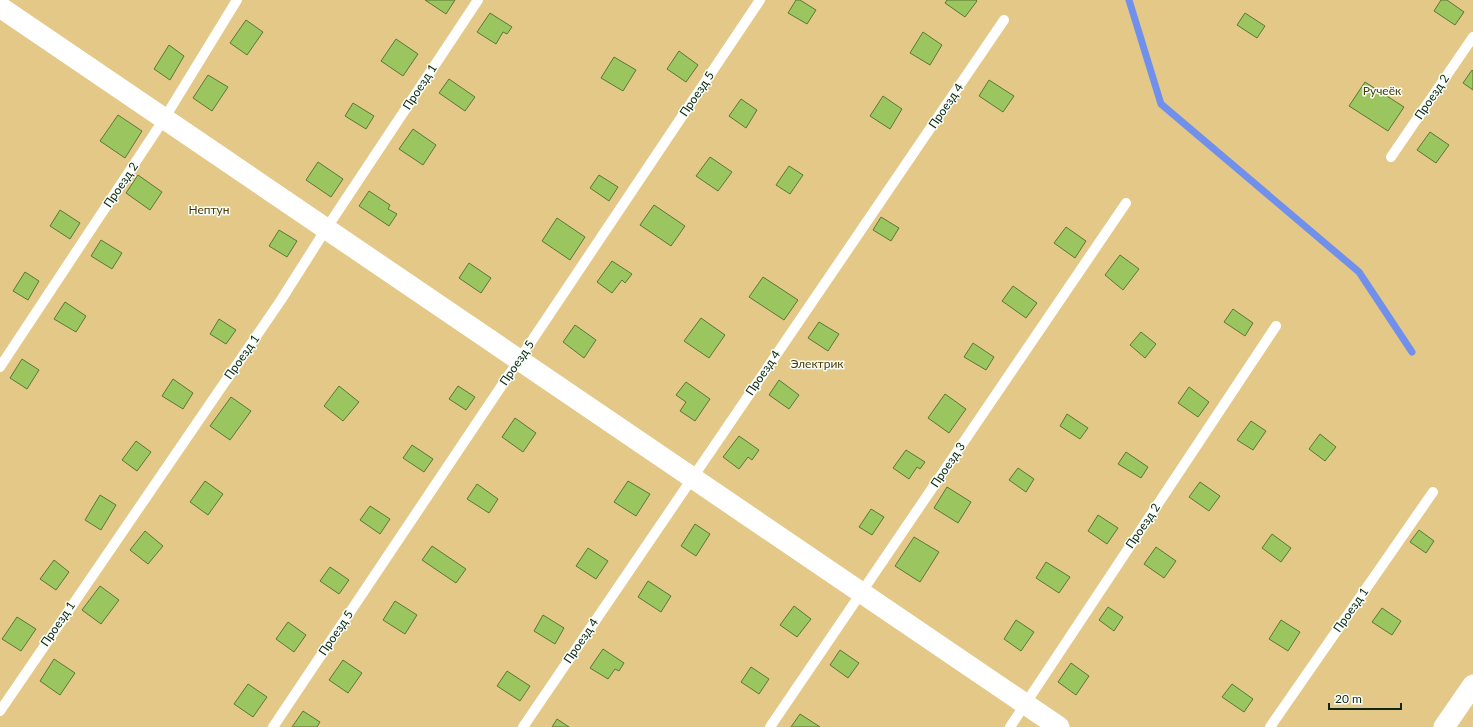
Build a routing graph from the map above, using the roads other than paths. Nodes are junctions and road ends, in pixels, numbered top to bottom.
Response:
1 (237, 0) edge
2 (478, 0) edge
3 (760, 0) edge
4 (2, 6) edge
5 (1004, 20) dead end
6 (1473, 37) edge
7 (164, 119) junction
8 (1391, 157) dead end
9 (1126, 203) dead end
10 (326, 229) junction
11 (1276, 326) dead end
12 (519, 360) junction
13 (0, 367) edge
14 (692, 478) junction
15 (1433, 492) dead end
16 (861, 593) junction
17 (1473, 685) edge
18 (1025, 704) junction
19 (0, 710) edge
20 (274, 727) edge
21 (523, 727) edge
22 (770, 727) edge
23 (1010, 727) edge
24 (1059, 727) edge
25 (1270, 727) edge
26 (1444, 727) edge

1 - 7 lane, Проезд 2
2 - 10 lane, Проезд 1
3 - 12 lane, Проезд 5
4 - 7 street
5 - 14 lane, Проезд 4
6 - 8 lane, Проезд 2
7 - 10 street
7 - 13 lane, Проезд 2
9 - 16 lane, Проезд 3
10 - 12 street
10 - 19 lane, Проезд 1
11 - 18 lane, Проезд 2
12 - 14 street
12 - 20 lane, Проезд 5
14 - 16 street
14 - 21 lane, Проезд 4
15 - 25 lane, Проезд 1
16 - 18 street
16 - 22 lane, Проезд 3
17 - 26 street
18 - 23 lane, Проезд 2
18 - 24 street

